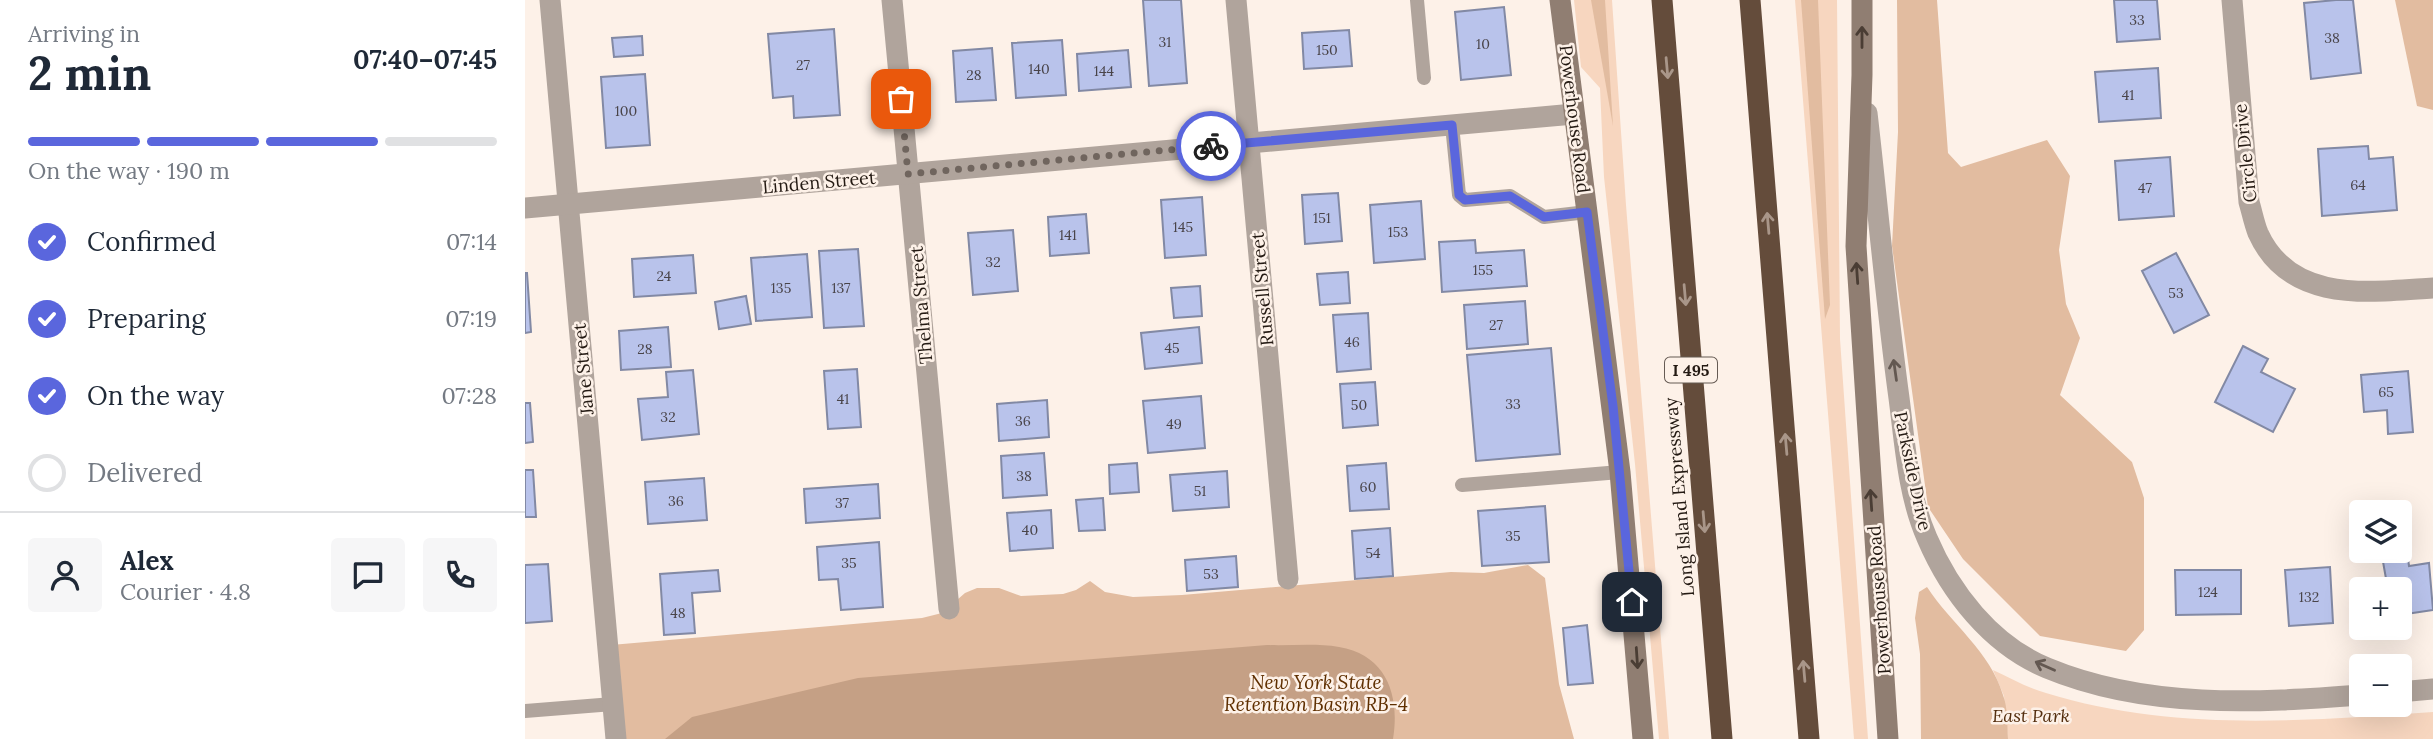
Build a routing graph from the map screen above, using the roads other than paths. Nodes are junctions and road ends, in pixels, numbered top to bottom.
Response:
1 (550, 0) edge
2 (892, 0) edge
3 (1236, 0) edge
4 (1417, 0) edge
5 (1560, 0) edge
6 (1662, 0) edge
7 (1750, 0) edge
8 (1862, 0) edge
9 (2232, 0) edge
10 (1862, 75) junction
11 (1423, 78) dead end
12 (1574, 114) junction
13 (1452, 125) junction
14 (1249, 143) junction
15 (908, 174) junction
16 (568, 204) junction
17 (525, 208) edge
18 (1587, 212) junction
19 (2433, 288) edge
20 (1620, 472) junction
21 (1462, 485) dead end
22 (1288, 579) dead end
23 (949, 609) dead end
24 (2433, 689) edge
25 (2412, 691) edge
26 (2349, 696) edge
27 (613, 704) junction
28 (525, 711) edge
29 (616, 739) edge
30 (1643, 739) edge
31 (1722, 739) edge
32 (1809, 739) edge
33 (1888, 739) edge

1 - 16 street, Jane Street
2 - 15 street, Thelma Street
3 - 14 street, Russell Street
4 - 11 lane
5 - 12 main road, Powerhouse Road
6 -> 31 highway, Long Island Expressway / I 495
32 -> 7 highway
10 -> 8 main road, Powerhouse Road
9 - 19 street, Circle Drive
26 -> 10 street, Parkside Drive
33 -> 10 main road, Powerhouse Road
12 - 13 street, Linden Street
12 - 18 main road, Powerhouse Road
13 - 14 street, Linden Street
13 - 18 lane
14 - 15 street, Linden Street
14 - 22 street, Russell Street
15 - 16 street, Linden Street
15 - 23 street, Thelma Street
16 - 17 street, Linden Street
16 - 27 street, Jane Street
18 - 20 main road, Powerhouse Road
20 - 21 lane
20 -> 30 main road, Powerhouse Road
24 - 25 street
27 - 28 lane
27 - 29 street, Jane Street

